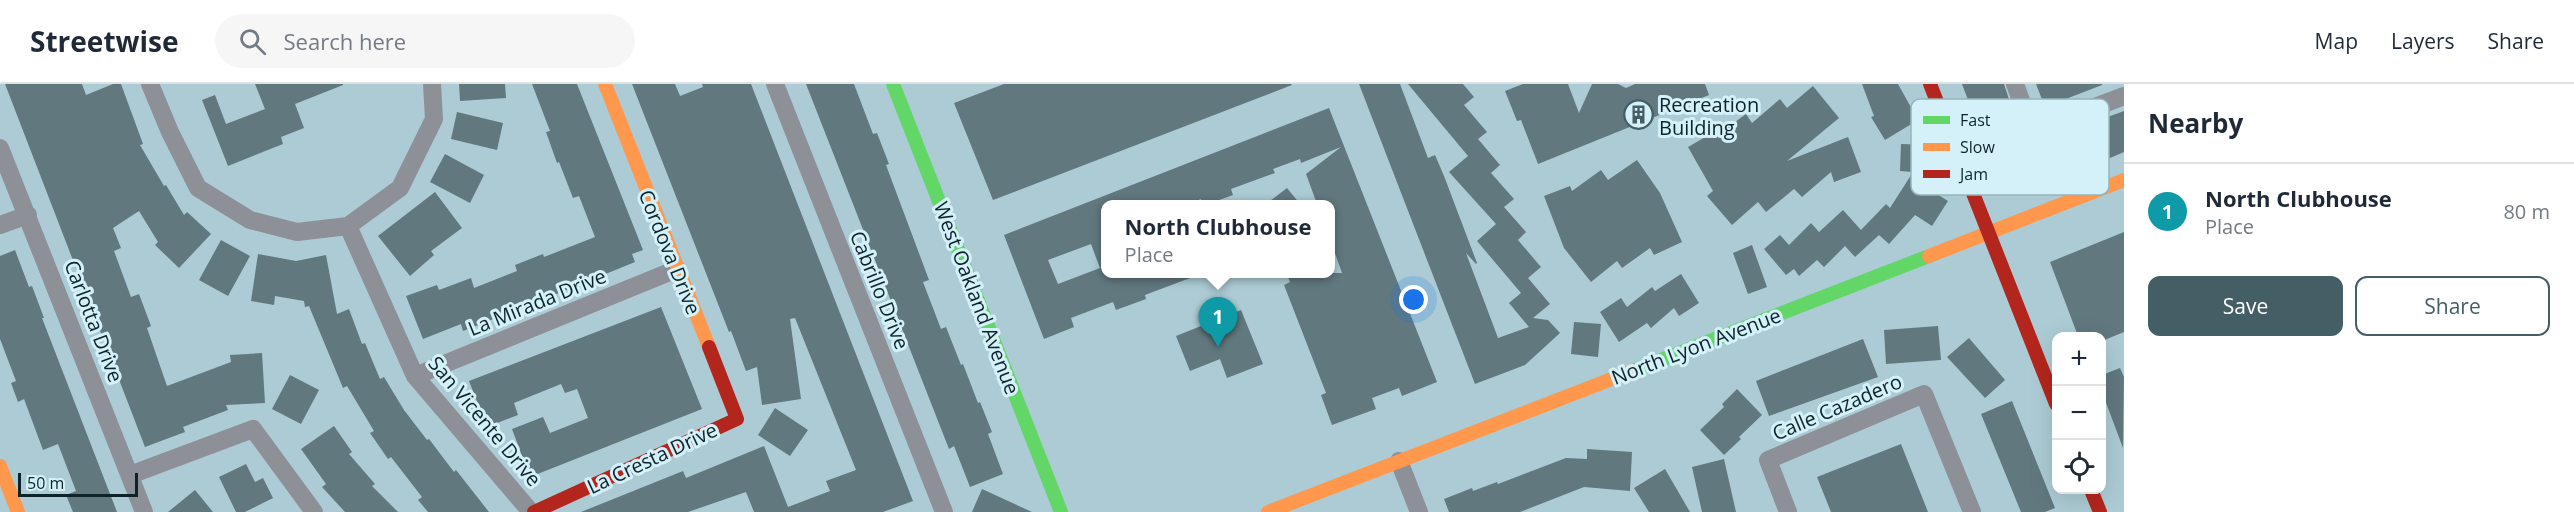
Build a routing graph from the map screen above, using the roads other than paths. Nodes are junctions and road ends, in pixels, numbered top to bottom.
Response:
1 (150, 84) edge
2 (432, 84) edge
3 (605, 84) edge
4 (775, 84) edge
5 (893, 84) edge
6 (1930, 84) edge
7 (2015, 84) edge
8 (2124, 96) edge
9 (1936, 99) edge
10 (2020, 99) edge
11 (2109, 102) edge
12 (0, 148) edge
13 (2124, 180) edge
14 (2109, 186) edge
15 (1974, 195) edge
16 (2085, 195) edge
17 (28, 215) junction
18 (0, 225) edge
19 (348, 226) junction
20 (1988, 232) junction
21 (677, 269) junction
22 (414, 376) junction
23 (2052, 394) edge
24 (737, 419) joint
25 (1399, 461) junction
26 (0, 466) edge
27 (130, 475) junction
28 (2093, 494) edge
29 (18, 512) edge
30 (144, 512) edge
31 (314, 512) edge
32 (533, 512) edge
33 (944, 512) edge
34 (1061, 512) edge
35 (1268, 512) edge
36 (1419, 512) edge
37 (1788, 512) edge
38 (1972, 512) edge
39 (2100, 512) edge

1 - 19 street
2 - 19 street
3 - 21 street, Cordova Drive
4 - 33 street, Cabrillo Drive
5 - 34 street, West Oakland Avenue
6 - 9 street
7 - 10 street
8 - 11 street
12 - 17 street, Carlotta Drive
13 - 14 street, North Lyon Avenue
15 - 20 street
16 - 20 street, North Lyon Avenue
17 - 18 street
17 - 27 street, Carlotta Drive
19 - 22 street, San Vicente Drive
20 - 23 street
20 - 25 street, North Lyon Avenue
21 - 22 street, La Mirada Drive
21 - 24 street, Cordova Drive
22 - 32 street, San Vicente Drive
24 - 32 street, La Cresta Drive
25 - 35 street, North Lyon Avenue
25 - 36 street
26 - 29 street
27 - 30 street, Carlotta Drive
27 - 31 street
28 - 39 street
37 - 38 street, Calle Cazadero

